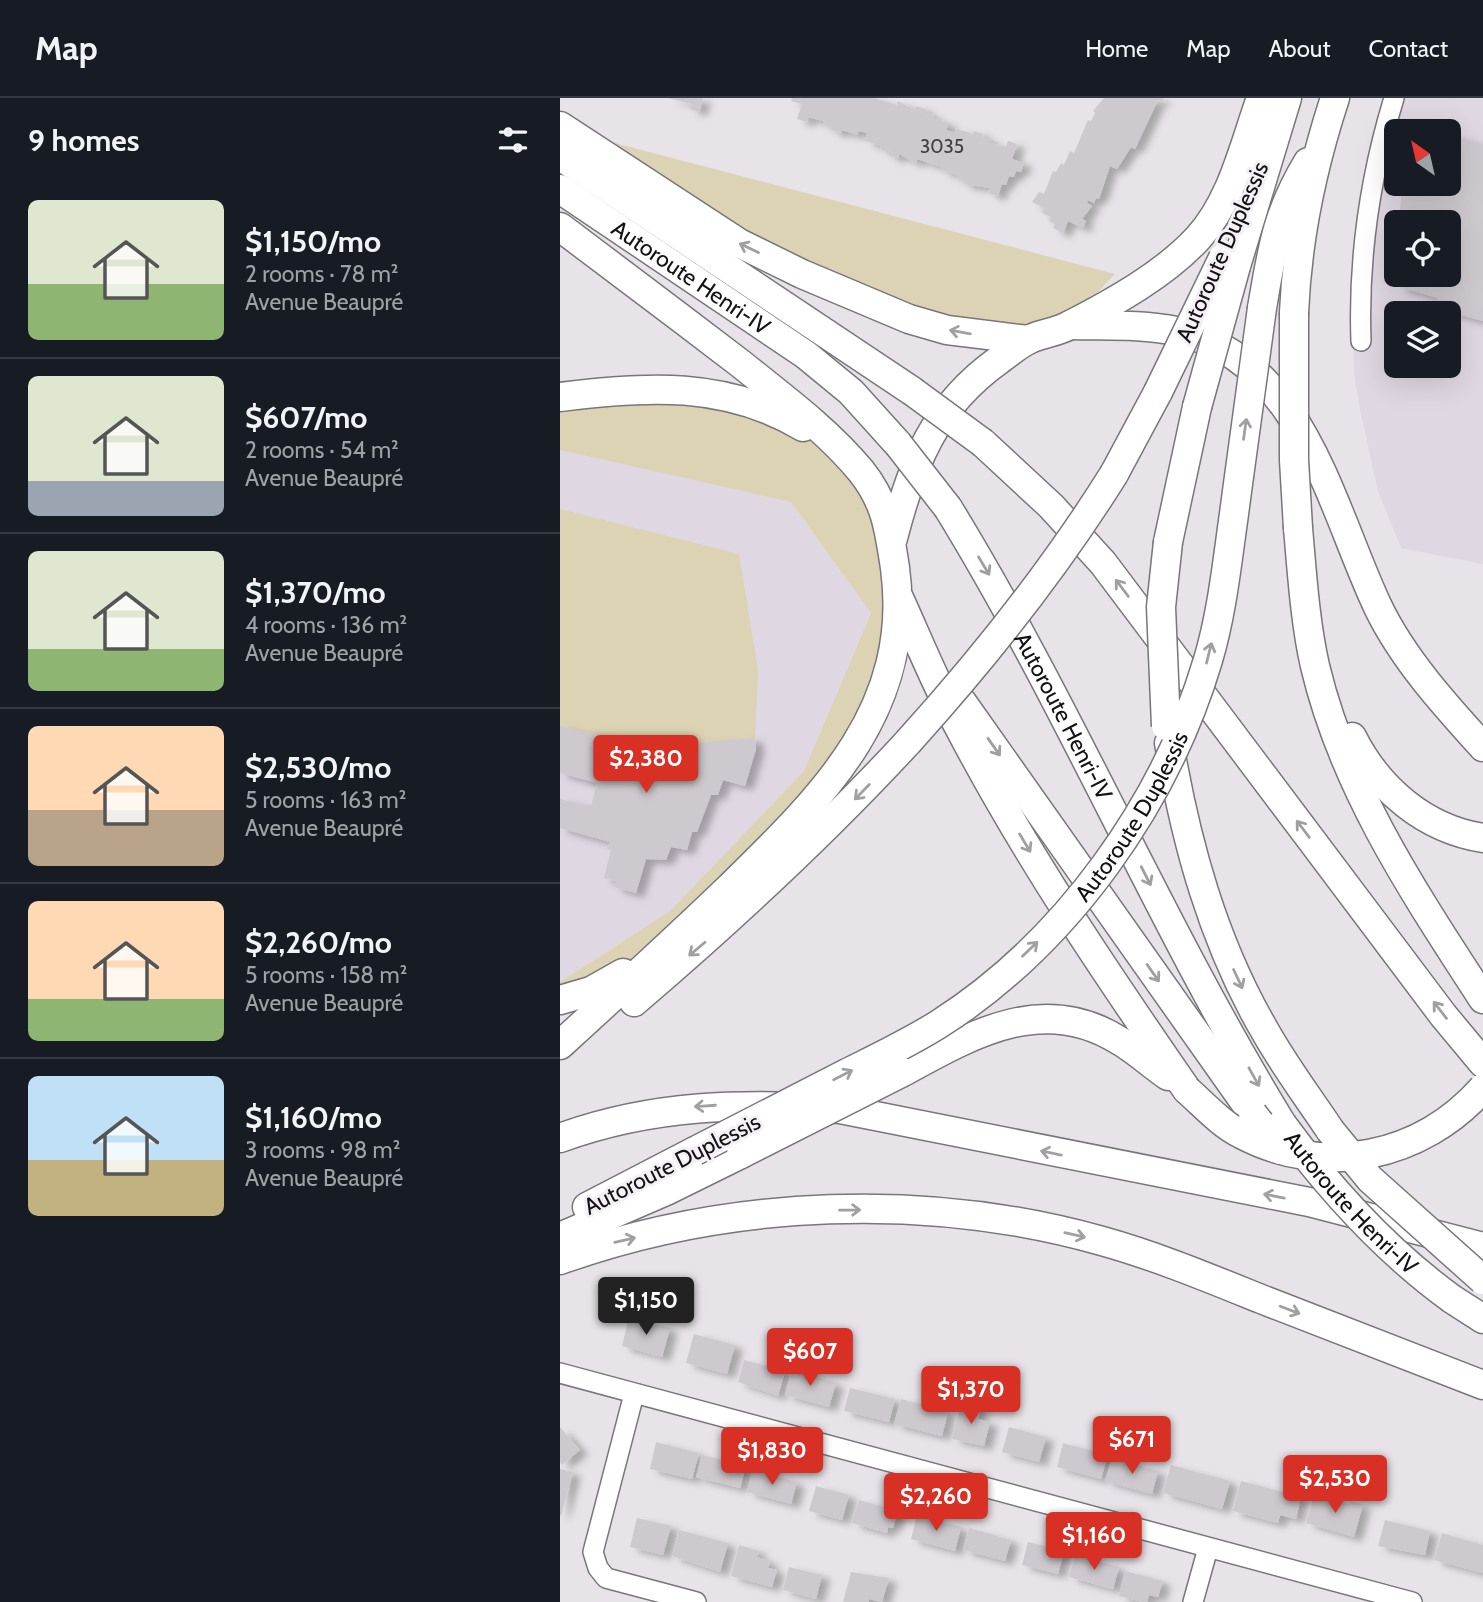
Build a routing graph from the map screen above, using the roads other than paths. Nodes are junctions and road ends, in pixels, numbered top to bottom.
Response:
1 (1261, 98) edge
2 (1287, 98) edge
3 (1335, 98) edge
4 (1394, 98) edge
5 (560, 126) edge
6 (1322, 138) junction
7 (560, 156) edge
8 (560, 189) edge
9 (560, 227) edge
10 (1229, 262) junction
11 (1070, 325) junction
12 (1028, 340) junction
13 (1361, 341) dead end
14 (560, 397) edge
15 (833, 444) junction
16 (891, 543) junction
17 (899, 597) junction
18 (1307, 606) junction
19 (924, 653) junction
20 (1483, 747) edge
21 (1483, 838) edge
22 (684, 932) junction
23 (1483, 999) edge
24 (560, 1000) edge
25 (560, 1045) edge
26 (1483, 1063) edge
27 (560, 1065) edge
28 (1483, 1088) edge
29 (1187, 1090) junction
30 (560, 1138) edge
31 (560, 1222) edge
32 (560, 1237) edge
33 (1483, 1247) edge
34 (560, 1260) edge
35 (1423, 1278) junction
36 (1483, 1280) edge
37 (1483, 1319) edge
38 (560, 1373) edge
39 (1483, 1385) edge
40 (634, 1394) junction
41 (1208, 1548) junction
42 (1387, 1599) edge
43 (695, 1602) edge
44 (1194, 1602) edge
45 (1412, 1602) edge

1 - 11 highway
2 - 10 highway, Autoroute Duplessis
3 - 6 highway
4 - 13 street
12 -> 5 highway
6 - 18 highway, bridge
31 -> 6 highway, Autoroute Duplessis, bridge
26 -> 7 highway, Autoroute Henri-IV, bridge
8 -> 35 highway, Autoroute Henri-IV, bridge
9 - 15 highway
10 -> 27 highway, Autoroute Duplessis, bridge
10 -> 36 highway, bridge
11 - 12 highway
11 - 20 highway
12 - 16 highway
14 - 15 highway
15 - 16 highway
16 - 17 highway
17 - 19 highway
17 - 22 highway
18 - 21 highway
18 - 23 highway
19 -> 29 highway
19 -> 35 highway, bridge
22 - 24 highway
22 - 25 highway
28 - 29 highway, bridge
29 - 32 highway, bridge
33 -> 30 highway
34 -> 39 highway
35 - 37 highway, Autoroute Henri-IV, bridge
38 - 40 street
40 - 41 street
40 - 43 street
41 - 42 street
41 - 44 street
42 - 45 street

